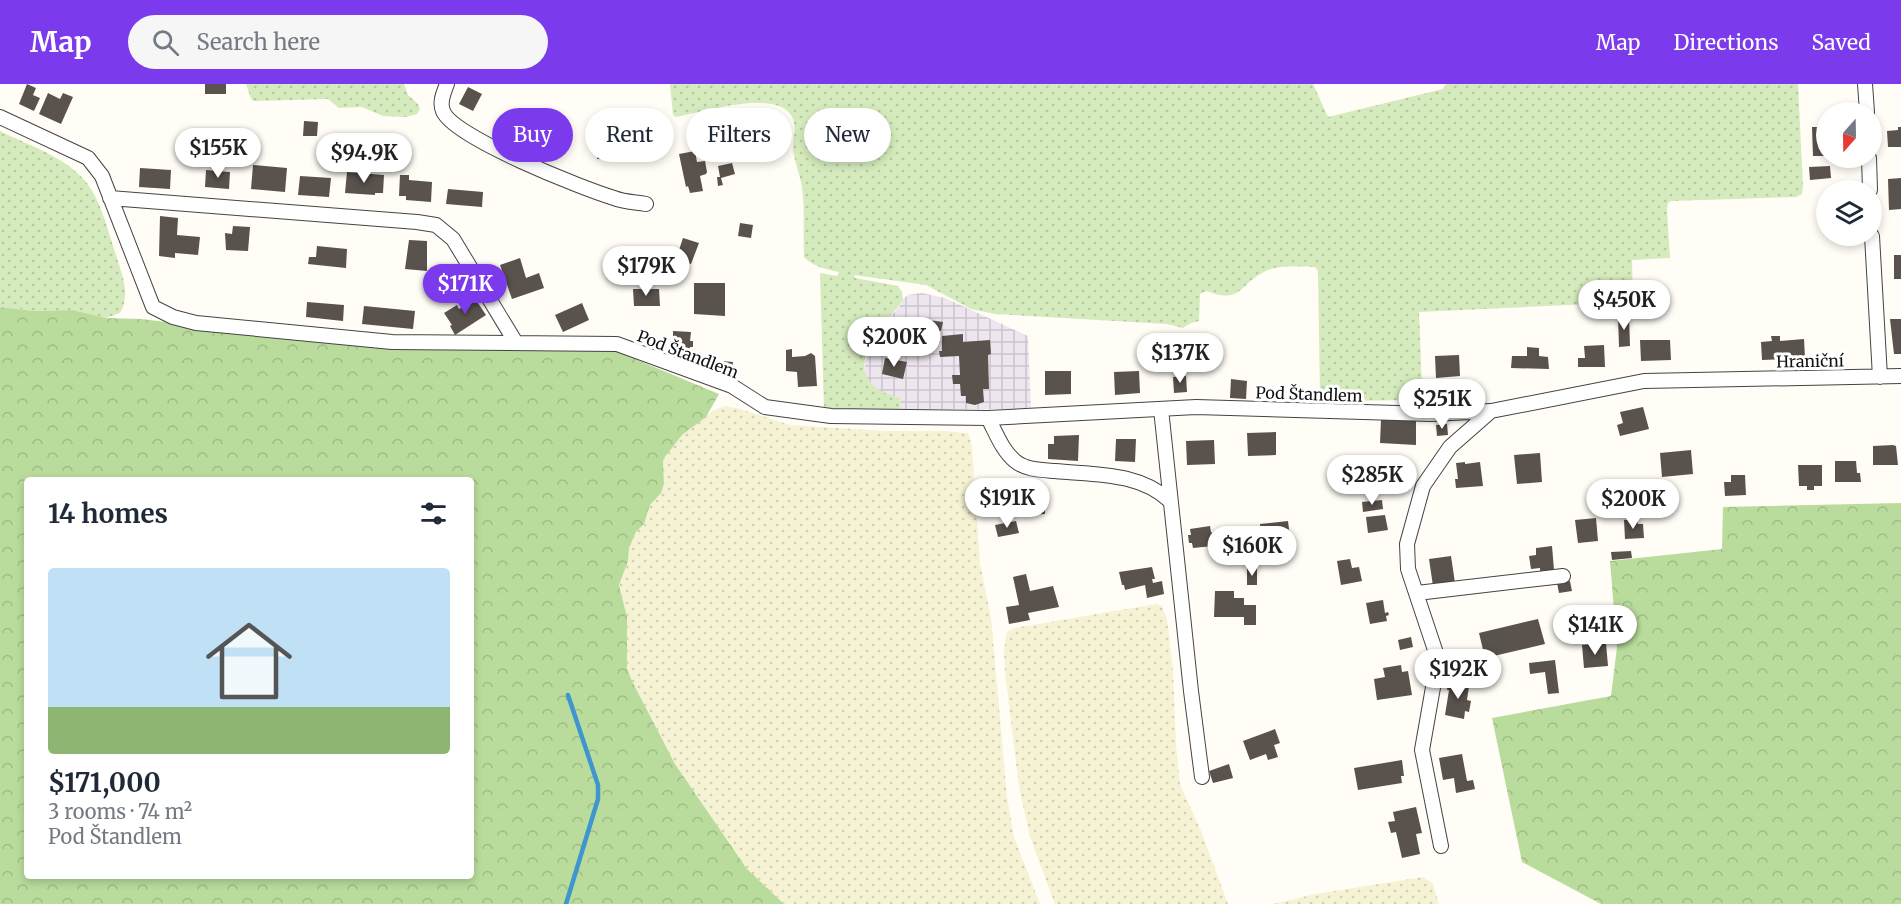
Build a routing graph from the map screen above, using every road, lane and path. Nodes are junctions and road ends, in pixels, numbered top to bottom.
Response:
1 (447, 84) edge
2 (1865, 84) edge
3 (1866, 102) edge
4 (0, 117) edge
5 (110, 198) junction
6 (646, 204) dead end
7 (1873, 246) edge
8 (516, 343) junction
9 (1880, 376) junction
10 (1901, 376) edge
11 (1719, 379) joint
12 (1161, 409) junction
13 (1491, 411) junction
14 (988, 418) junction
15 (1170, 501) junction
16 (1563, 576) dead end
17 (1417, 594) junction
18 (1202, 777) dead end
19 (1441, 846) dead end

1 - 6 street
2 - 3 street
4 - 5 street, Pod Štandlem
5 - 8 street
5 - 8 street, Pod Štandlem
7 - 9 street
8 - 14 street, Pod Štandlem
9 - 10 street, Hraniční
9 - 11 street, Hraniční
11 - 13 street, Pod Štandlem
12 - 13 street, Pod Štandlem
12 - 14 street, Pod Štandlem
12 - 15 street
13 - 17 street
14 - 15 street
15 - 18 street
16 - 17 street
17 - 19 street

